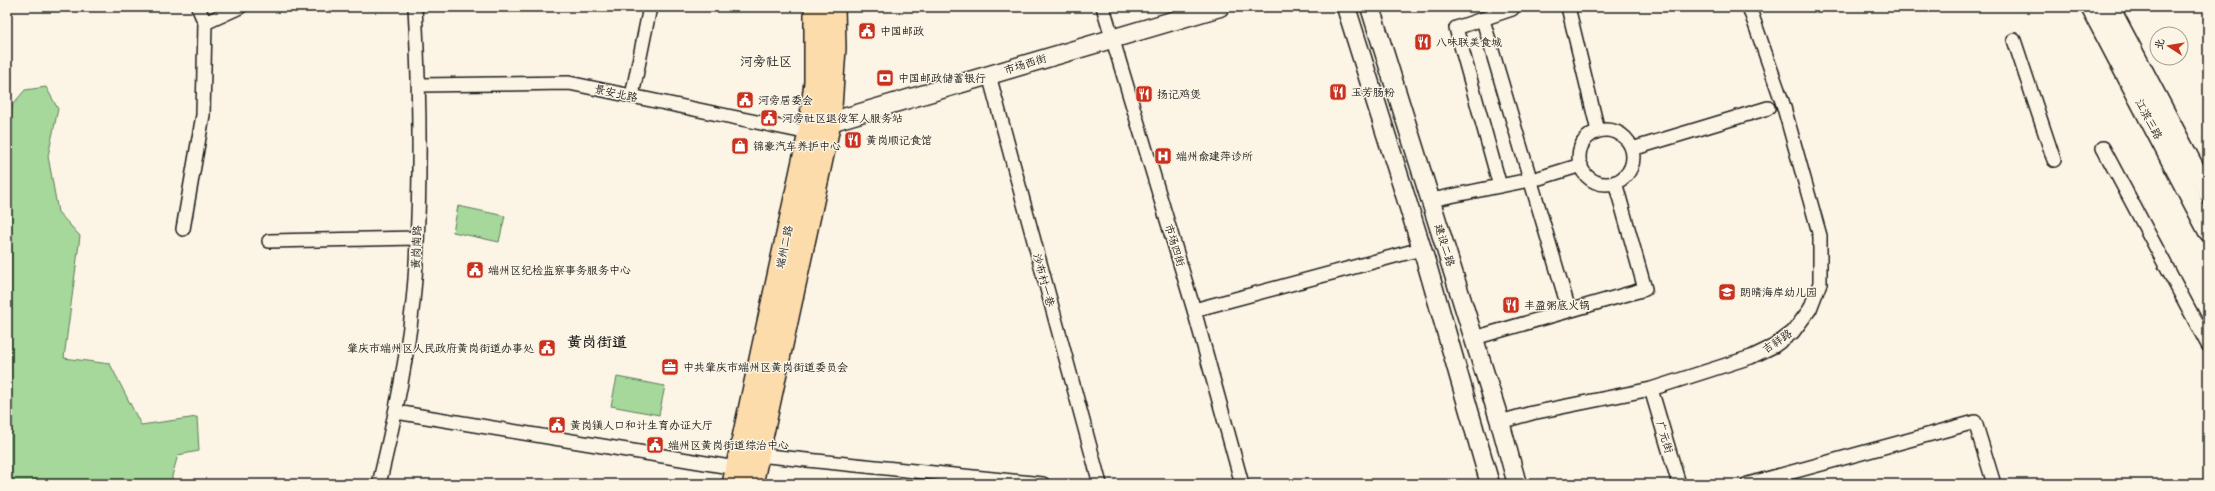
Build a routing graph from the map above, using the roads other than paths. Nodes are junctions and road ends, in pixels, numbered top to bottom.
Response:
1 (198, 7) edge
2 (240, 7) edge
3 (415, 7) edge
4 (650, 7) edge
5 (815, 7) edge
6 (834, 7) edge
7 (1103, 7) edge
8 (1220, 7) edge
9 (1346, 7) edge
10 (1370, 7) edge
11 (1568, 7) edge
12 (1749, 7) edge
13 (2090, 7) edge
14 (2110, 7) edge
15 (1512, 9) dead end
16 (1483, 20) junction
17 (205, 23) junction
18 (1113, 37) junction
19 (2014, 40) dead end
20 (989, 75) junction
21 (420, 85) junction
22 (632, 96) junction
23 (1768, 108) dead end
24 (830, 122) junction
25 (1598, 131) junction
26 (809, 133) junction
27 (2103, 148) dead end
28 (1632, 149) junction
29 (2054, 160) dead end
30 (1581, 165) junction
31 (1530, 180) junction
32 (1615, 182) junction
33 (1500, 186) junction
34 (2208, 193) edge
35 (1431, 200) junction
36 (183, 229) dead end
37 (2208, 232) edge
38 (417, 238) junction
39 (269, 241) dead end
40 (1421, 249) junction
41 (1194, 310) junction
42 (1569, 310) junction
43 (1474, 338) junction
44 (2208, 345) edge
45 (1651, 389) junction
46 (396, 412) junction
47 (1500, 422) junction
48 (758, 455) junction
49 (734, 476) edge
50 (379, 484) edge
51 (752, 484) edge
52 (1043, 484) edge
53 (1100, 484) edge
54 (1242, 484) edge
55 (1490, 484) edge
56 (1517, 484) edge
57 (1679, 484) edge
58 (1748, 484) edge
59 (1994, 484) edge

1 - 17 street
2 - 17 street
3 - 21 street, 黄岗南路
4 - 22 street
5 - 26 main road, 端州二路
6 - 24 main road, 端州二路
7 - 18 street, 市场四街
8 - 18 main road, 市场西街
9 - 40 main road
10 - 35 main road, 建设二路
11 - 25 street
12 - 45 street, 吉祥路
13 - 37 main road, 江滨三路
14 - 34 main road, 江滨三路
15 - 16 street
16 - 31 street
16 - 33 street
17 - 36 street
18 - 20 main road, 市场西街
18 - 41 street, 市场四街
19 - 29 street
20 - 24 main road, 市场西街
20 - 53 street, 沙布村一巷
21 - 22 street, 景安北路
21 - 38 street, 黄岗南路
22 - 26 street, 景安北路
23 - 28 street
24 - 48 main road, 端州二路
25 - 28 street
25 - 30 street
26 - 49 main road, 端州二路
27 - 44 street
28 - 32 street
30 - 31 street
30 - 32 street
31 - 33 street
31 - 42 street
32 - 42 street
33 - 35 street
35 - 43 main road, 建设二路
38 - 39 street
38 - 46 street, 黄岗南路
40 - 41 street
40 - 55 main road
41 - 54 street, 市场四街
42 - 43 street
43 - 47 main road, 建设二路
45 - 47 street, 吉祥路
45 - 57 street, 广元街
46 - 49 street
46 - 50 street, 黄岗南路
47 - 56 main road, 建设二路
48 - 51 main road, 端州二路
48 - 52 street
58 - 59 street

